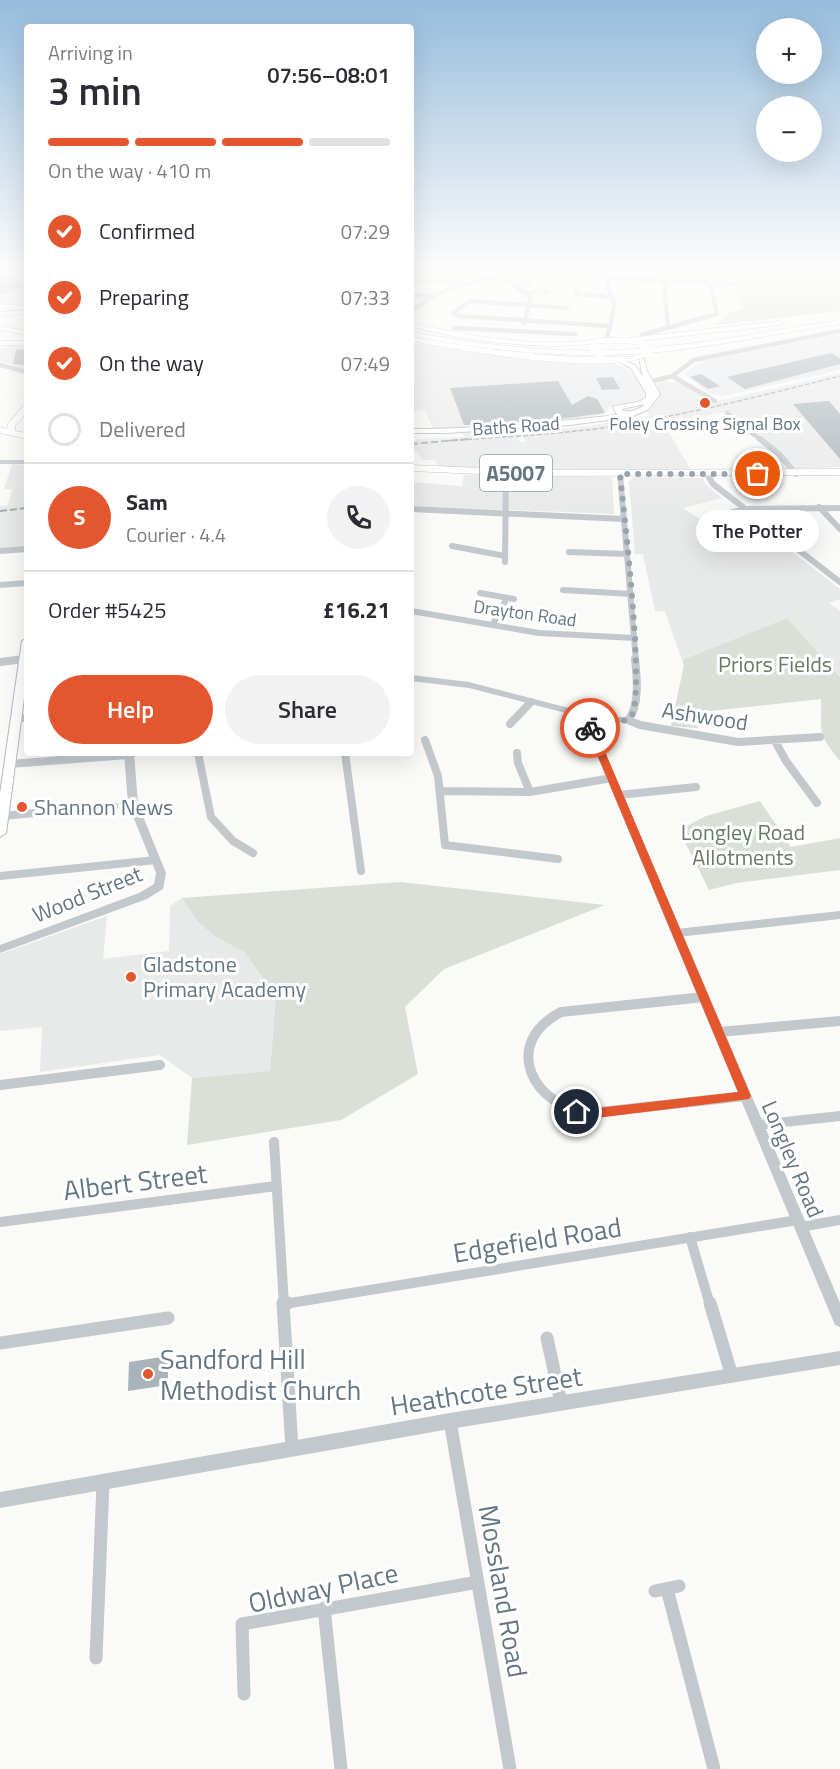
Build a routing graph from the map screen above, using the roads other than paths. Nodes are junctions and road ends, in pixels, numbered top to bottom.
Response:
1 (491, 352) edge
2 (532, 352) edge
3 (595, 352) edge
4 (632, 352) edge
5 (645, 352) edge
6 (673, 352) edge
7 (734, 352) edge
8 (644, 357) junction
9 (617, 361) junction
10 (0, 365) edge
11 (24, 371) edge
12 (672, 376) junction
13 (648, 379) junction
14 (715, 401) dead end
15 (627, 406) junction
16 (618, 411) junction
17 (634, 413) junction
18 (727, 413) dead end
19 (22, 415) edge
20 (607, 419) junction
21 (0, 428) edge
22 (414, 431) edge
23 (11, 432) junction
24 (24, 435) edge
25 (0, 462) edge
26 (24, 462) edge
27 (414, 468) edge
28 (840, 472) edge
29 (506, 473) junction
30 (620, 474) junction
31 (707, 474) junction
32 (796, 474) junction
33 (819, 507) junction
34 (840, 508) edge
35 (414, 509) edge
36 (745, 509) junction
37 (507, 514) junction
38 (720, 515) junction
39 (624, 519) junction
40 (706, 519) dead end
41 (840, 529) edge
42 (758, 543) dead end
43 (452, 546) dead end
44 (24, 549) edge
45 (0, 551) edge
46 (569, 552) dead end
47 (627, 554) junction
48 (840, 582) edge
49 (24, 583) edge
50 (0, 585) edge
51 (563, 590) dead end
52 (480, 593) dead end
53 (630, 594) junction
54 (414, 611) edge
55 (493, 624) junction
56 (635, 638) junction
57 (24, 659) edge
58 (0, 662) edge
59 (414, 678) edge
60 (24, 689) edge
61 (531, 702) junction
62 (585, 715) junction
63 (22, 718) edge
64 (628, 720) junction
65 (510, 724) dead end
66 (820, 737) dead end
67 (424, 740) dead end
68 (775, 741) junction
69 (517, 753) dead end
70 (105, 756) edge
71 (129, 756) edge
72 (199, 756) edge
73 (345, 756) edge
74 (9, 764) junction
75 (612, 778) junction
76 (696, 787) dead end
77 (441, 791) junction
78 (530, 792) junction
79 (619, 795) junction
80 (817, 803) dead end
81 (114, 806) dead end
82 (2, 811) edge
83 (0, 833) edge
84 (253, 853) dead end
85 (558, 859) dead end
86 (156, 860) junction
87 (361, 871) dead end
88 (0, 876) edge
89 (840, 915) edge
90 (677, 933) junction
91 (0, 949) edge
92 (704, 997) junction
93 (840, 1021) edge
94 (719, 1032) junction
95 (160, 1065) dead end
96 (0, 1085) edge
97 (745, 1096) junction
98 (840, 1116) edge
99 (758, 1125) junction
100 (274, 1142) dead end
101 (276, 1186) junction
102 (840, 1220) edge
103 (0, 1221) edge
104 (799, 1223) junction
105 (690, 1237) junction
106 (284, 1304) junction
107 (168, 1318) dead end
108 (840, 1320) edge
109 (548, 1338) dead end
110 (0, 1343) edge
111 (840, 1358) edge
112 (732, 1376) junction
113 (561, 1403) junction
114 (450, 1421) junction
115 (292, 1449) junction
116 (103, 1483) junction
117 (0, 1500) edge
118 (478, 1582) junction
119 (667, 1589) dead end
120 (324, 1608) junction
121 (96, 1658) dead end
122 (244, 1694) dead end
123 (341, 1769) edge
124 (510, 1769) edge
125 (714, 1769) edge

1 - 9 main road
2 - 4 main road
3 - 9 main road, bridge
5 - 8 main road, bridge
6 - 8 main road
7 - 12 street
8 - 9 main road
8 - 13 main road
9 - 15 main road
10 - 11 street
12 - 13 street
12 - 14 street
13 - 17 main road
15 - 16 main road
15 - 17 main road
16 - 17 main road
16 - 20 main road
17 - 20 main road, Baths Road
18 - 32 street
19 - 21 main road
19 - 23 main road
20 - 22 main road, Baths Road
21 - 23 main road
23 - 24 main road
25 - 26 street
27 - 29 main road, A5007
28 - 32 main road, A5007
29 - 30 main road, A5007
29 - 37 street
30 - 31 main road, A5007
30 - 39 street
31 - 32 main road, A5007
31 - 36 street
33 - 34 street
33 - 36 street
33 - 41 street
35 - 37 street
36 - 38 street
36 - 48 street
37 - 39 street
37 - 43 street
38 - 40 street
38 - 42 street
39 - 47 street
44 - 45 street
46 - 47 street
47 - 53 street
49 - 50 street
51 - 53 street
52 - 55 street
53 - 56 street
54 - 55 street, Drayton Road
55 - 56 street, Drayton Road
56 - 64 street
57 - 58 street
59 - 61 street, Ashwood
60 - 63 main road
61 - 62 street, Ashwood
61 - 65 street
62 - 64 street, Ashwood
62 - 75 street, Longley Road
63 - 74 main road
64 - 68 street, Ashwood
66 - 68 street, Ashwood
67 - 77 street
68 - 80 street
69 - 78 street
70 - 74 street
71 - 86 street, Wood Street
72 - 84 street
73 - 87 street
74 - 82 main road
75 - 78 street
75 - 79 street, Longley Road
76 - 79 street
77 - 78 street
77 - 85 street
79 - 90 street, Longley Road
81 - 82 street
82 - 83 main road
86 - 88 street
86 - 91 street, Wood Street
89 - 90 street
90 - 92 street, Longley Road
92 - 94 street, Longley Road
92 - 97 street
93 - 94 street
94 - 97 street, Longley Road
95 - 96 street
97 - 99 street, Longley Road
98 - 99 street
99 - 104 street, Longley Road
100 - 101 street
101 - 103 street, Albert Street
101 - 106 street
102 - 104 street, Edgefield Road
104 - 105 street, Edgefield Road
104 - 108 street, Longley Road
105 - 106 street, Edgefield Road
105 - 112 street
106 - 115 street
107 - 110 street
109 - 113 street
111 - 112 street, Heathcote Street
112 - 113 street, Heathcote Street
113 - 114 street, Heathcote Street
114 - 115 street, Heathcote Street
114 - 118 street, Mossland Road
115 - 116 street, Heathcote Street
116 - 117 street, Heathcote Street
116 - 121 street
118 - 120 street, Oldway Place
118 - 124 street, Mossland Road
119 - 125 street
120 - 122 street, Oldway Place
120 - 123 street

